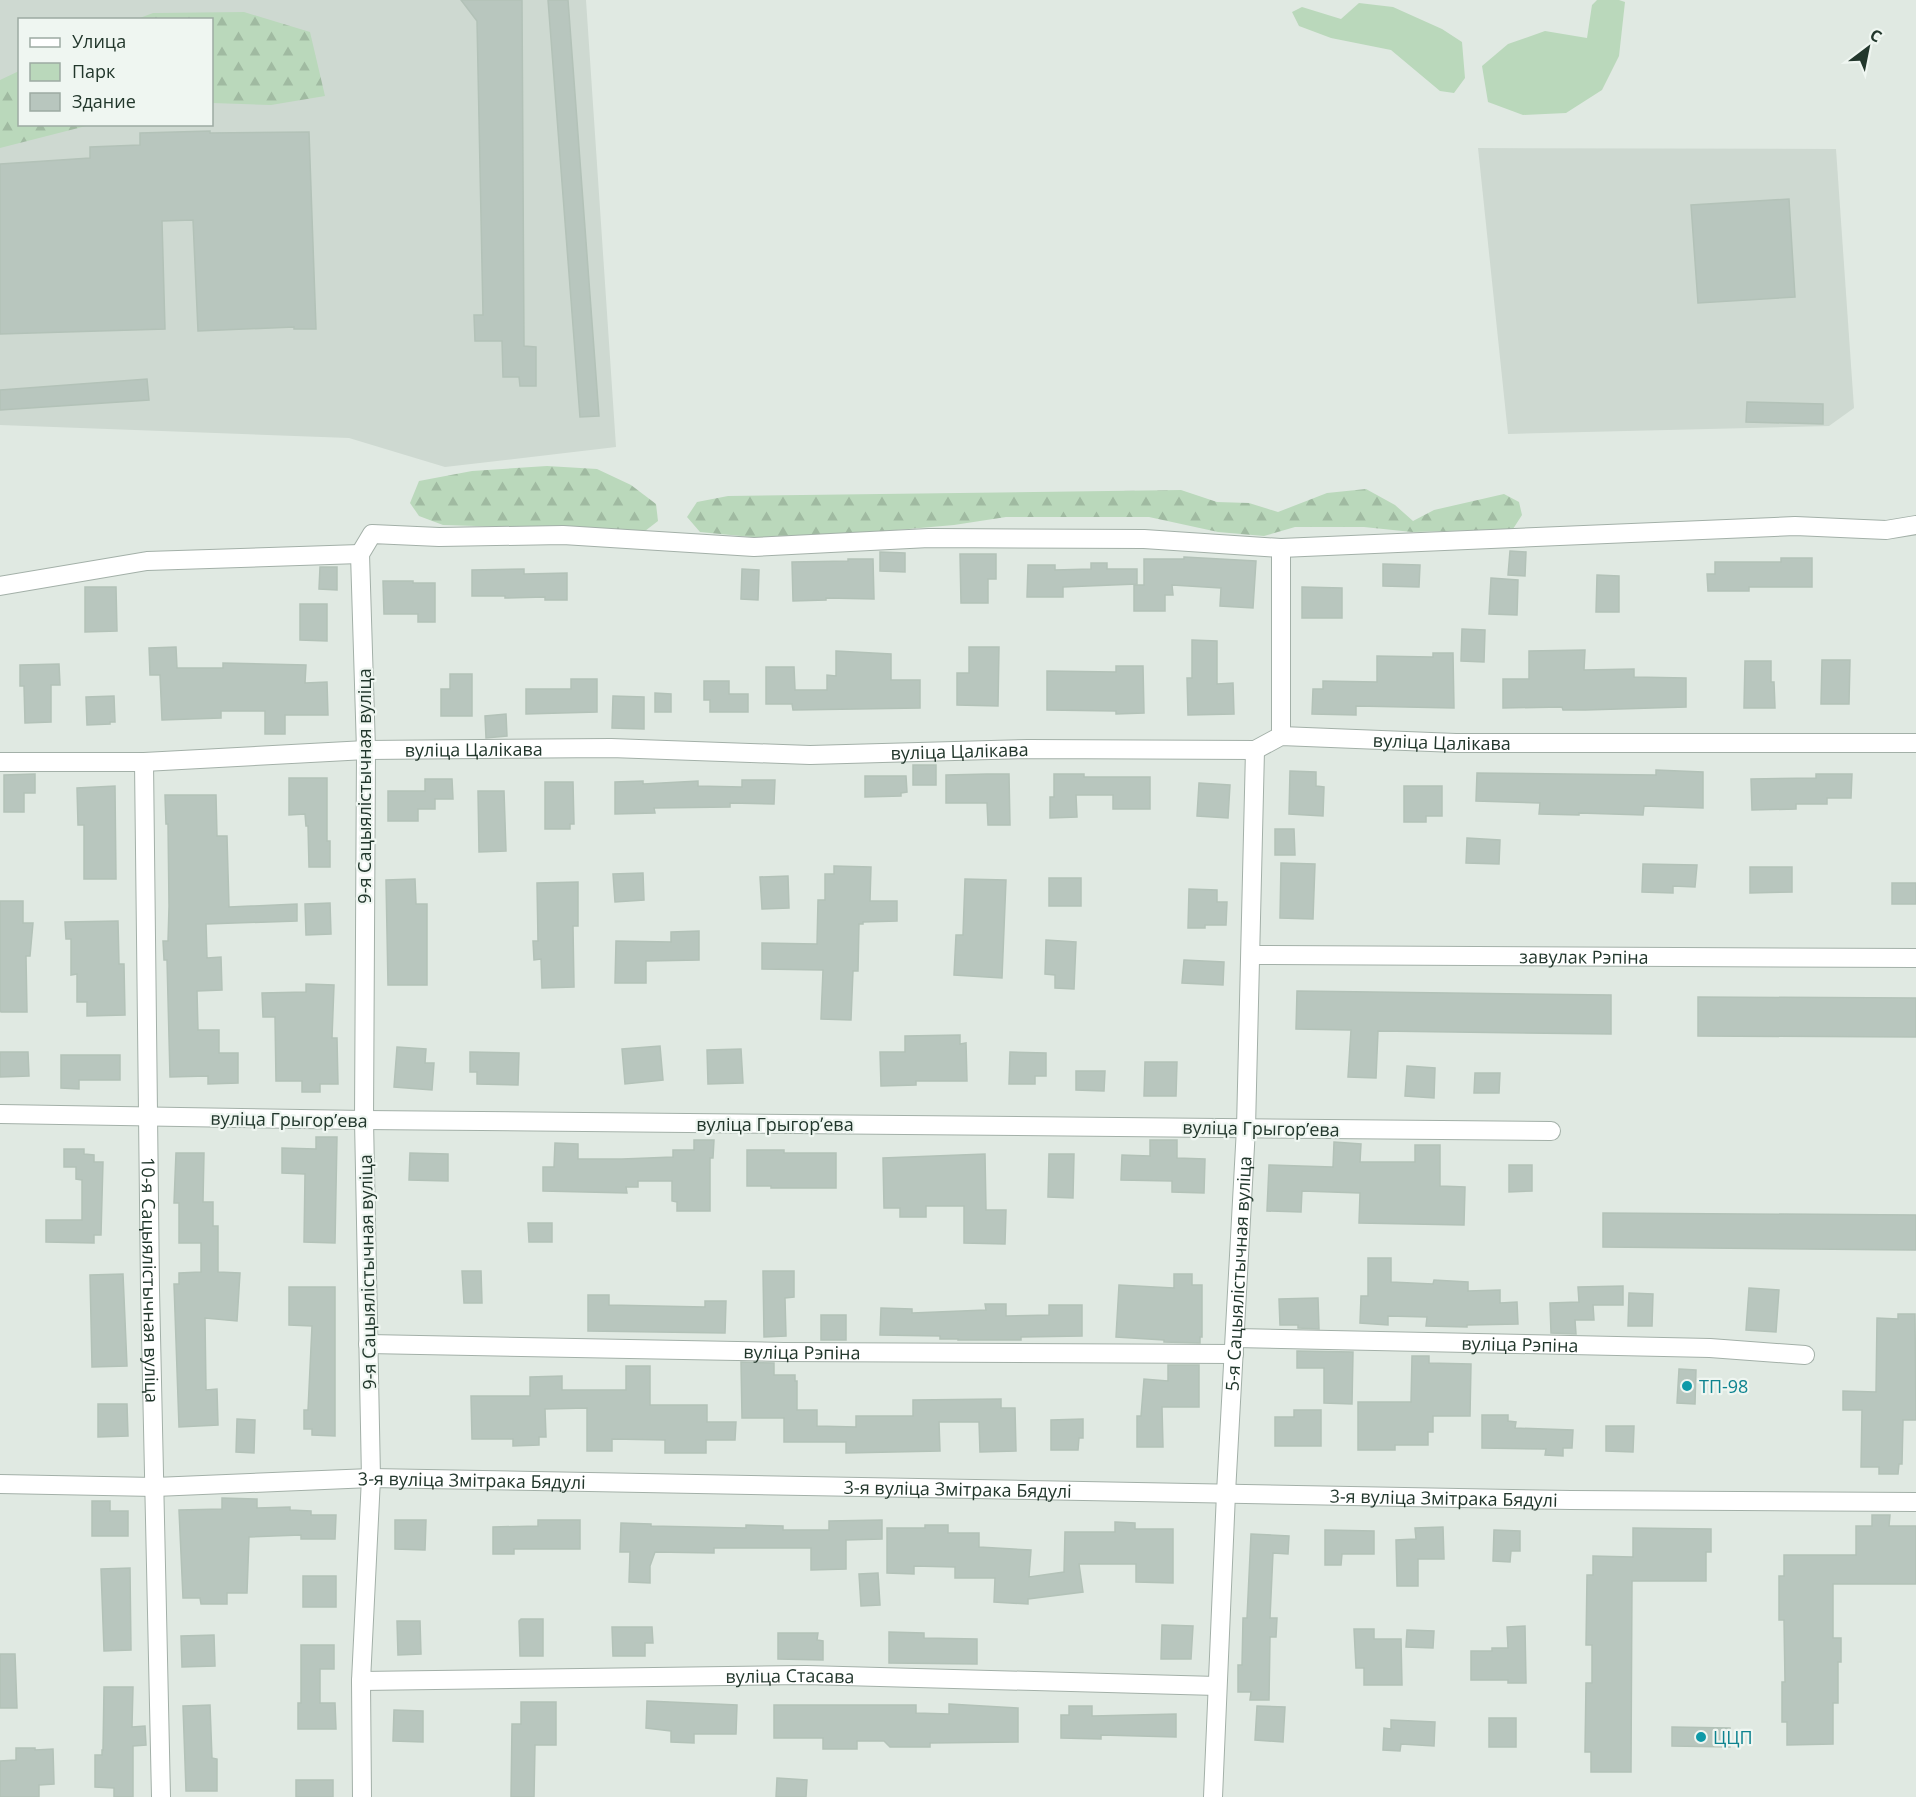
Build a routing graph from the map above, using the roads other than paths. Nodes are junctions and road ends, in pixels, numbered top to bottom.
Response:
1 (1916, 525) edge
2 (1281, 548) junction
3 (360, 554) junction
4 (0, 586) edge
5 (1281, 736) junction
6 (1916, 743) edge
7 (366, 750) junction
8 (1255, 750) junction
9 (0, 762) edge
10 (144, 762) junction
11 (1252, 955) junction
12 (1916, 958) edge
13 (0, 1114) edge
14 (148, 1116) junction
15 (364, 1120) junction
16 (1246, 1128) junction
17 (1551, 1131) dead end
18 (368, 1344) junction
19 (1234, 1346) junction
20 (1805, 1355) dead end
21 (371, 1478) junction
22 (0, 1484) edge
23 (155, 1487) junction
24 (1226, 1493) junction
25 (1916, 1502) edge
26 (361, 1681) junction
27 (1218, 1686) junction
28 (161, 1797) edge
29 (362, 1797) edge
30 (1213, 1797) edge

1 - 2 street
2 - 3 street
2 - 5 street
3 - 4 street
3 - 7 street, 9-я Сацыялістычная вуліца
5 - 6 street, вуліца Цалікава
5 - 8 street, вуліца Цалікава
7 - 8 street, вуліца Цалікава
7 - 10 street, вуліца Цалікава
7 - 15 street, 9-я Сацыялістычная вуліца
8 - 11 street, 5-я Сацыялістычная вуліца
9 - 10 street, вуліца Цалікава
10 - 14 street, 10-я Сацыялістычная вуліца
11 - 12 street, завулак Рэпіна
11 - 16 street, 5-я Сацыялістычная вуліца
13 - 14 street, вуліца Грыгорʼева
14 - 15 street, вуліца Грыгорʼева
14 - 23 street, 10-я Сацыялістычная вуліца
15 - 16 street, вуліца Грыгорʼева
15 - 18 street, 9-я Сацыялістычная вуліца
16 - 17 street, вуліца Грыгорʼева
16 - 19 street, 5-я Сацыялістычная вуліца
18 - 19 street, вуліца Рэпіна
18 - 21 street, 9-я Сацыялістычная вуліца
19 - 20 street, вуліца Рэпіна
19 - 24 street, 5-я Сацыялістычная вуліца
21 - 23 street, 3-я вуліца Змітрака Бядулі
21 - 24 street, 3-я вуліца Змітрака Бядулі
21 - 26 street, 9-я Сацыялістычная вуліца
22 - 23 street, 3-я вуліца Змітрака Бядулі
23 - 28 street, 10-я Сацыялістычная вуліца
24 - 25 street, 3-я вуліца Змітрака Бядулі
24 - 27 street, 5-я Сацыялістычная вуліца
26 - 27 street, вуліца Стасава
26 - 29 street, 9-я Сацыялістычная вуліца
27 - 30 street, 5-я Сацыялістычная вуліца

